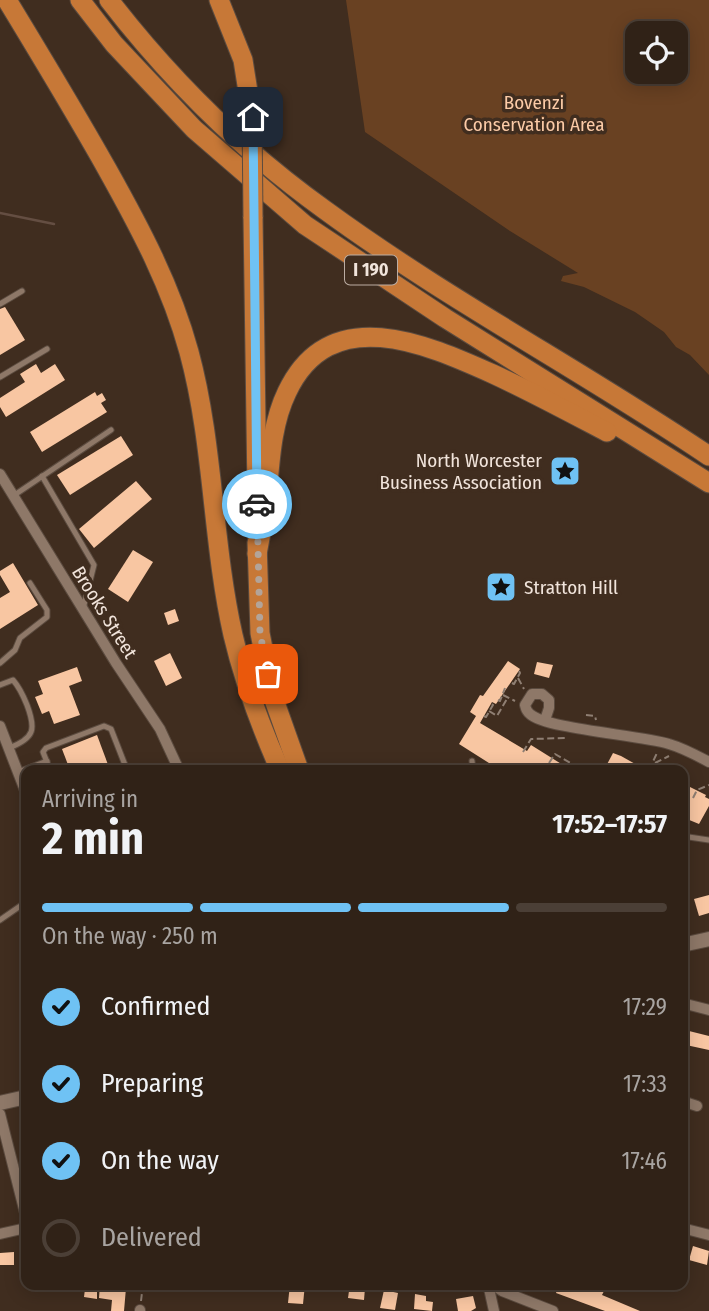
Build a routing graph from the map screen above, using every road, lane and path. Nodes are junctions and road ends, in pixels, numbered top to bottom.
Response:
1 (7, 0) edge
2 (80, 0) edge
3 (109, 0) edge
4 (219, 0) edge
5 (22, 290) dead end
6 (0, 304) edge
7 (47, 349) dead end
8 (0, 377) edge
9 (111, 430) dead end
10 (709, 456) edge
11 (672, 459) junction
12 (0, 474) edge
13 (42, 476) junction
14 (709, 483) edge
15 (13, 496) junction
16 (257, 554) junction
17 (30, 583) dead end
18 (83, 610) junction
19 (0, 663) edge
20 (519, 671) dead end
21 (512, 683) dead end
22 (0, 685) edge
23 (505, 688) dead end
24 (503, 695) junction
25 (508, 698) junction
26 (498, 700) dead end
27 (491, 704) dead end
28 (526, 705) junction
29 (489, 712) junction
30 (586, 715) dead end
31 (484, 716) dead end
32 (545, 720) junction
33 (596, 723) dead end
34 (0, 727) edge
35 (567, 738) dead end
36 (675, 746) junction
37 (9, 748) junction
38 (523, 752) dead end
39 (657, 753) dead end
40 (47, 761) junction
41 (472, 761) dead end
42 (709, 762) edge
43 (549, 763) dead end
44 (653, 764) joint
45 (36, 765) edge
46 (48, 765) edge
47 (125, 765) edge
48 (176, 765) edge
49 (279, 765) edge
50 (297, 765) edge
51 (472, 765) edge
52 (572, 765) edge
53 (21, 771) edge
54 (18, 772) junction
55 (21, 780) edge
56 (709, 785) edge
57 (693, 798) dead end
58 (688, 837) edge
59 (709, 841) edge
60 (21, 905) edge
61 (0, 920) edge
62 (709, 939) edge
63 (688, 944) edge
64 (688, 1005) edge
65 (709, 1010) edge
66 (21, 1098) edge
67 (0, 1103) edge
68 (688, 1103) edge
69 (697, 1106) dead end
70 (0, 1114) edge
71 (21, 1197) edge
72 (21, 1229) edge
73 (688, 1230) edge
74 (0, 1234) edge
75 (709, 1235) edge
76 (142, 1290) edge
77 (491, 1290) edge
78 (500, 1290) edge
79 (140, 1311) edge
80 (494, 1311) edge
81 (553, 1311) edge

1 - 49 highway
2 - 11 highway, I 190
3 - 10 highway, I 190
4 - 16 highway, bridge
5 - 6 lane
7 - 8 lane
9 - 13 lane
11 - 14 highway, I 190
11 - 16 highway
12 - 15 street, Brooks Street
13 - 15 lane
13 - 18 lane
15 - 18 street, Brooks Street
16 - 50 highway
17 - 19 lane
18 - 48 street, Brooks Street
20 - 21 path
22 - 37 lane
23 - 24 path
24 - 25 path
24 - 26 path
25 - 28 path
25 - 29 path
27 - 29 path
28 - 32 street
28 - 32 street
29 - 31 path
30 - 33 path
32 - 36 street
34 - 37 street
35 - 38 path
36 - 42 street
36 - 44 path
37 - 54 street
39 - 44 path
40 - 45 lane
40 - 46 lane
40 - 47 lane
41 - 51 lane
43 - 52 path
53 - 54 lane
54 - 55 street
56 - 57 path
58 - 59 lane
60 - 61 lane
62 - 63 main road
64 - 65 street
66 - 67 main road
68 - 69 street
70 - 71 street
72 - 74 street
73 - 75 street
76 - 79 path
77 - 80 street
78 - 81 street

